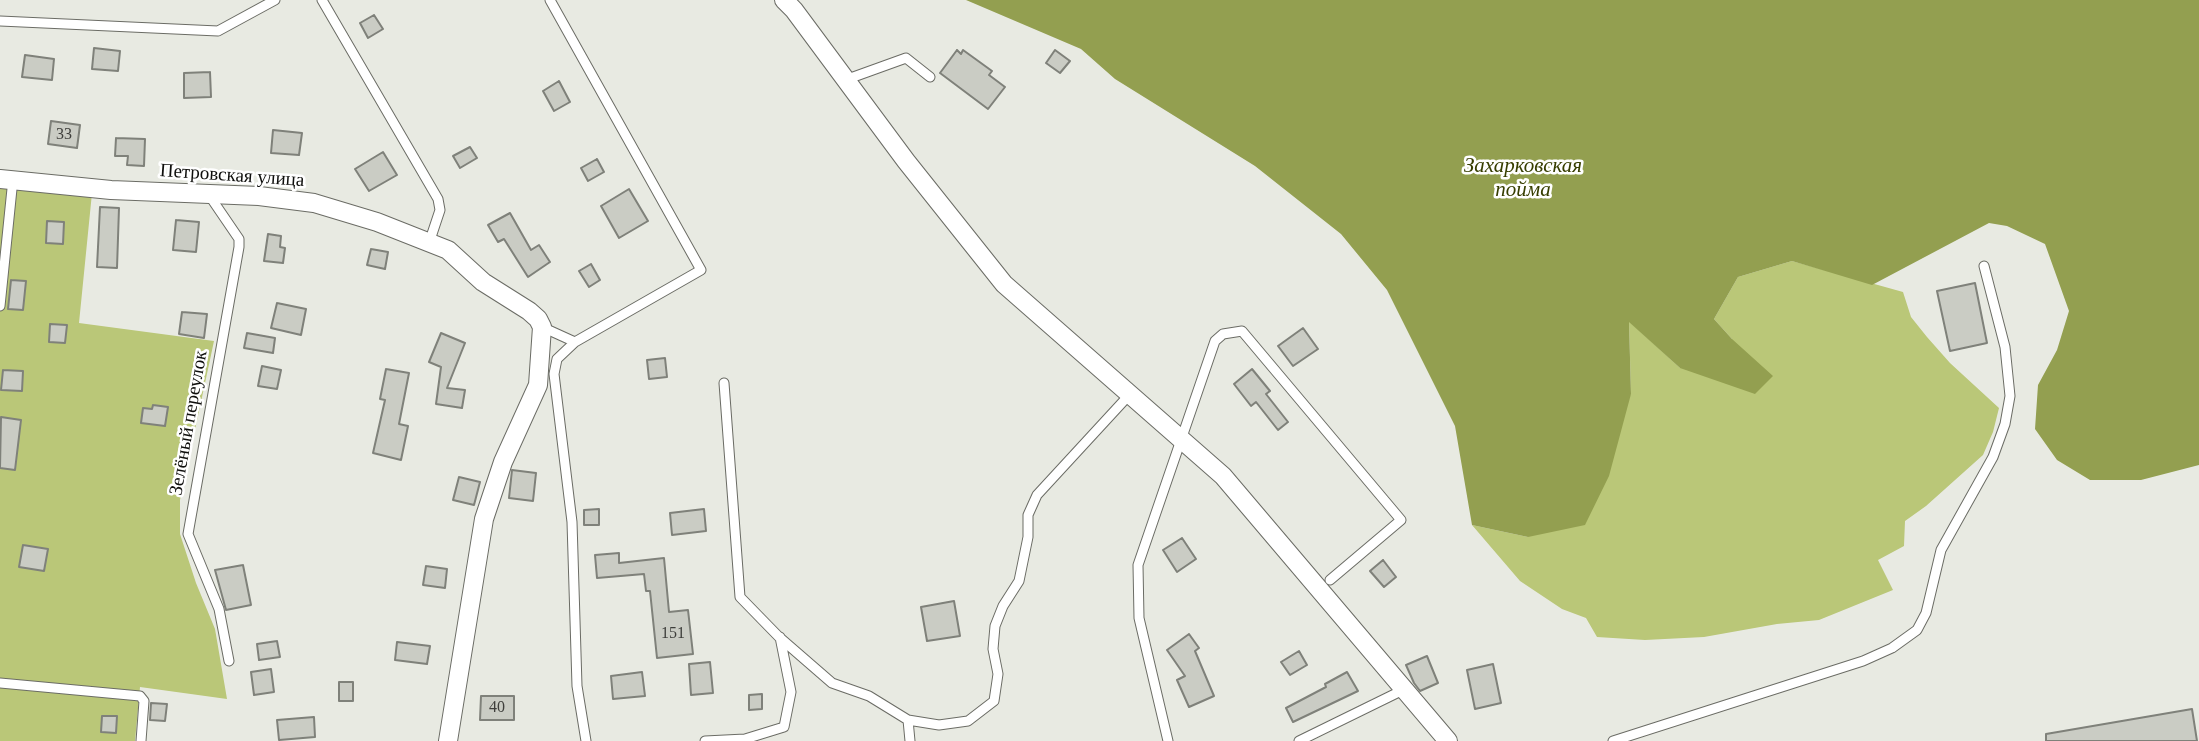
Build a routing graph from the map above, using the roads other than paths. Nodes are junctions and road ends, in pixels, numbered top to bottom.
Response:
1 (275, 0) edge
2 (322, 0) edge
3 (550, 0) edge
4 (784, 0) edge
5 (0, 21) edge
6 (930, 77) dead end
7 (845, 80) junction
8 (7, 179) edge
9 (208, 194) junction
10 (429, 243) junction
11 (1984, 265) dead end
12 (0, 306) edge
13 (542, 327) junction
14 (575, 342) junction
15 (724, 383) dead end
16 (1131, 393) junction
17 (1181, 438) junction
18 (1330, 580) dead end
19 (779, 636) junction
20 (229, 661) dead end
21 (0, 683) edge
22 (1403, 690) junction
23 (908, 720) junction
24 (141, 741) edge
25 (448, 741) edge
26 (586, 741) edge
27 (705, 741) edge
28 (910, 741) edge
29 (1168, 741) edge
30 (1299, 741) edge
31 (1448, 741) edge
32 (1613, 741) edge

1 - 5 lane
2 - 10 lane
3 - 14 lane
4 - 7 street
6 - 7 lane
7 - 16 street
8 - 9 street, Петровская улица
8 - 12 lane
9 - 10 street, Петровская улица
9 - 20 lane, Зелёный переулок
10 - 13 street, Петровская улица
11 - 32 lane
13 - 14 lane
13 - 25 street
14 - 26 lane
15 - 19 lane
16 - 17 street
16 - 23 lane
17 - 18 lane
17 - 22 street
17 - 29 lane
19 - 23 lane
19 - 27 lane
21 - 24 lane
22 - 30 lane
22 - 31 street
23 - 28 lane

